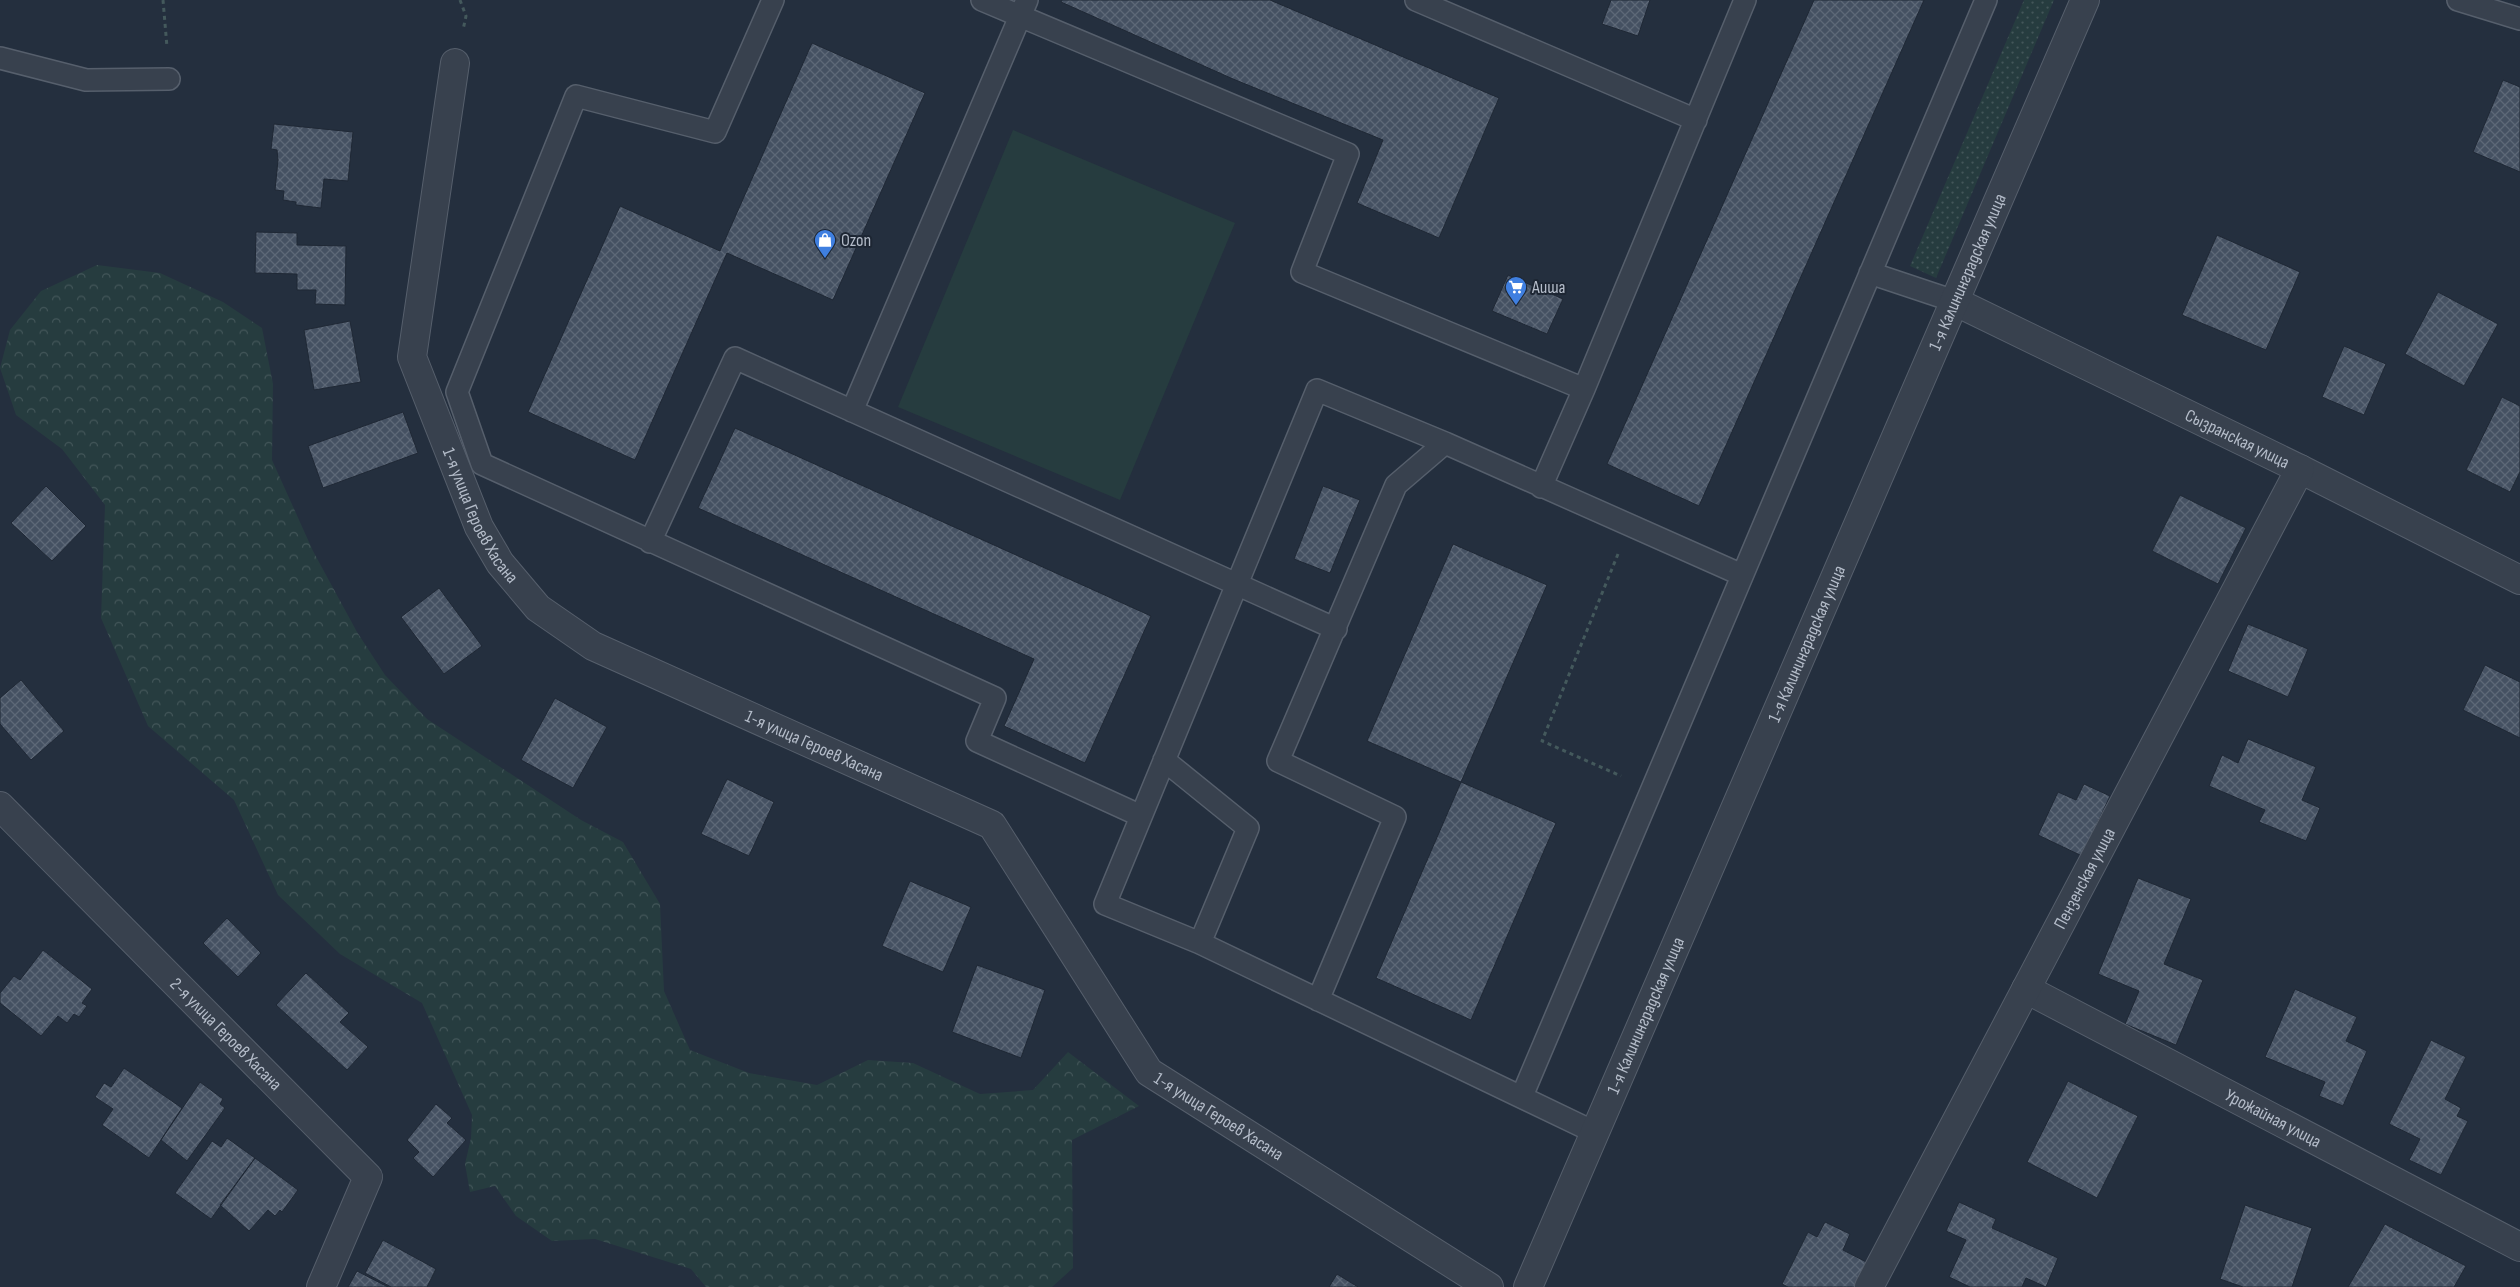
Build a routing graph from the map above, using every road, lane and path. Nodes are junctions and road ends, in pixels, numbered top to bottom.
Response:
1 (163, 0) edge
2 (773, 0) edge
3 (982, 0) edge
4 (1416, 0) edge
5 (1745, 0) edge
6 (1986, 0) edge
7 (2085, 0) edge
8 (2458, 0) edge
9 (1024, 8) edge
10 (2520, 19) edge
11 (0, 58) edge
12 (454, 63) dead end
13 (169, 78) joint
14 (1696, 120) junction
15 (1870, 273) junction
16 (1954, 301) junction
17 (1584, 389) junction
18 (852, 412) junction
19 (1445, 443) junction
20 (2300, 469) junction
21 (1541, 487) junction
22 (1630, 526) junction
23 (650, 542) junction
24 (1742, 575) junction
25 (2520, 580) edge
26 (1237, 584) junction
27 (1336, 629) junction
28 (1164, 760) junction
29 (1652, 789) junction
30 (0, 806) edge
31 (1141, 816) junction
32 (1200, 943) junction
33 (2026, 989) junction
34 (1318, 1000) junction
35 (1522, 1096) junction
36 (1594, 1132) junction
37 (2520, 1247) edge
38 (321, 1287) edge
39 (1489, 1287) edge
40 (1528, 1287) edge
41 (1869, 1287) edge

1 - 13 path
2 - 23 lane
3 - 9 lane
4 - 14 lane
5 - 14 lane
6 - 15 lane
7 - 16 street, 1-я Калининградская улица
8 - 10 lane
9 - 17 lane
9 - 18 lane
11 - 13 lane
12 - 39 street, 1-я улица Героев Хасана
14 - 17 lane
15 - 16 lane
15 - 24 lane
16 - 20 street, Сызранская улица
16 - 36 street, 1-я Калининградская улица
17 - 21 lane
18 - 23 lane
18 - 26 lane
19 - 21 lane
19 - 26 lane
19 - 27 lane
20 - 25 street, Сызранская улица
20 - 33 street, Пензенская улица
21 - 22 lane
22 - 24 lane
22 - 29 path
23 - 31 lane
24 - 29 lane
26 - 27 lane
26 - 28 lane
27 - 34 lane
28 - 31 lane
28 - 32 lane
29 - 35 lane
30 - 38 street, 2-я улица Героев Хасана
31 - 32 lane
32 - 34 lane
33 - 37 street, Урожайная улица
33 - 41 street, Пензенская улица
34 - 35 lane
35 - 36 lane
36 - 40 street, 1-я Калининградская улица

